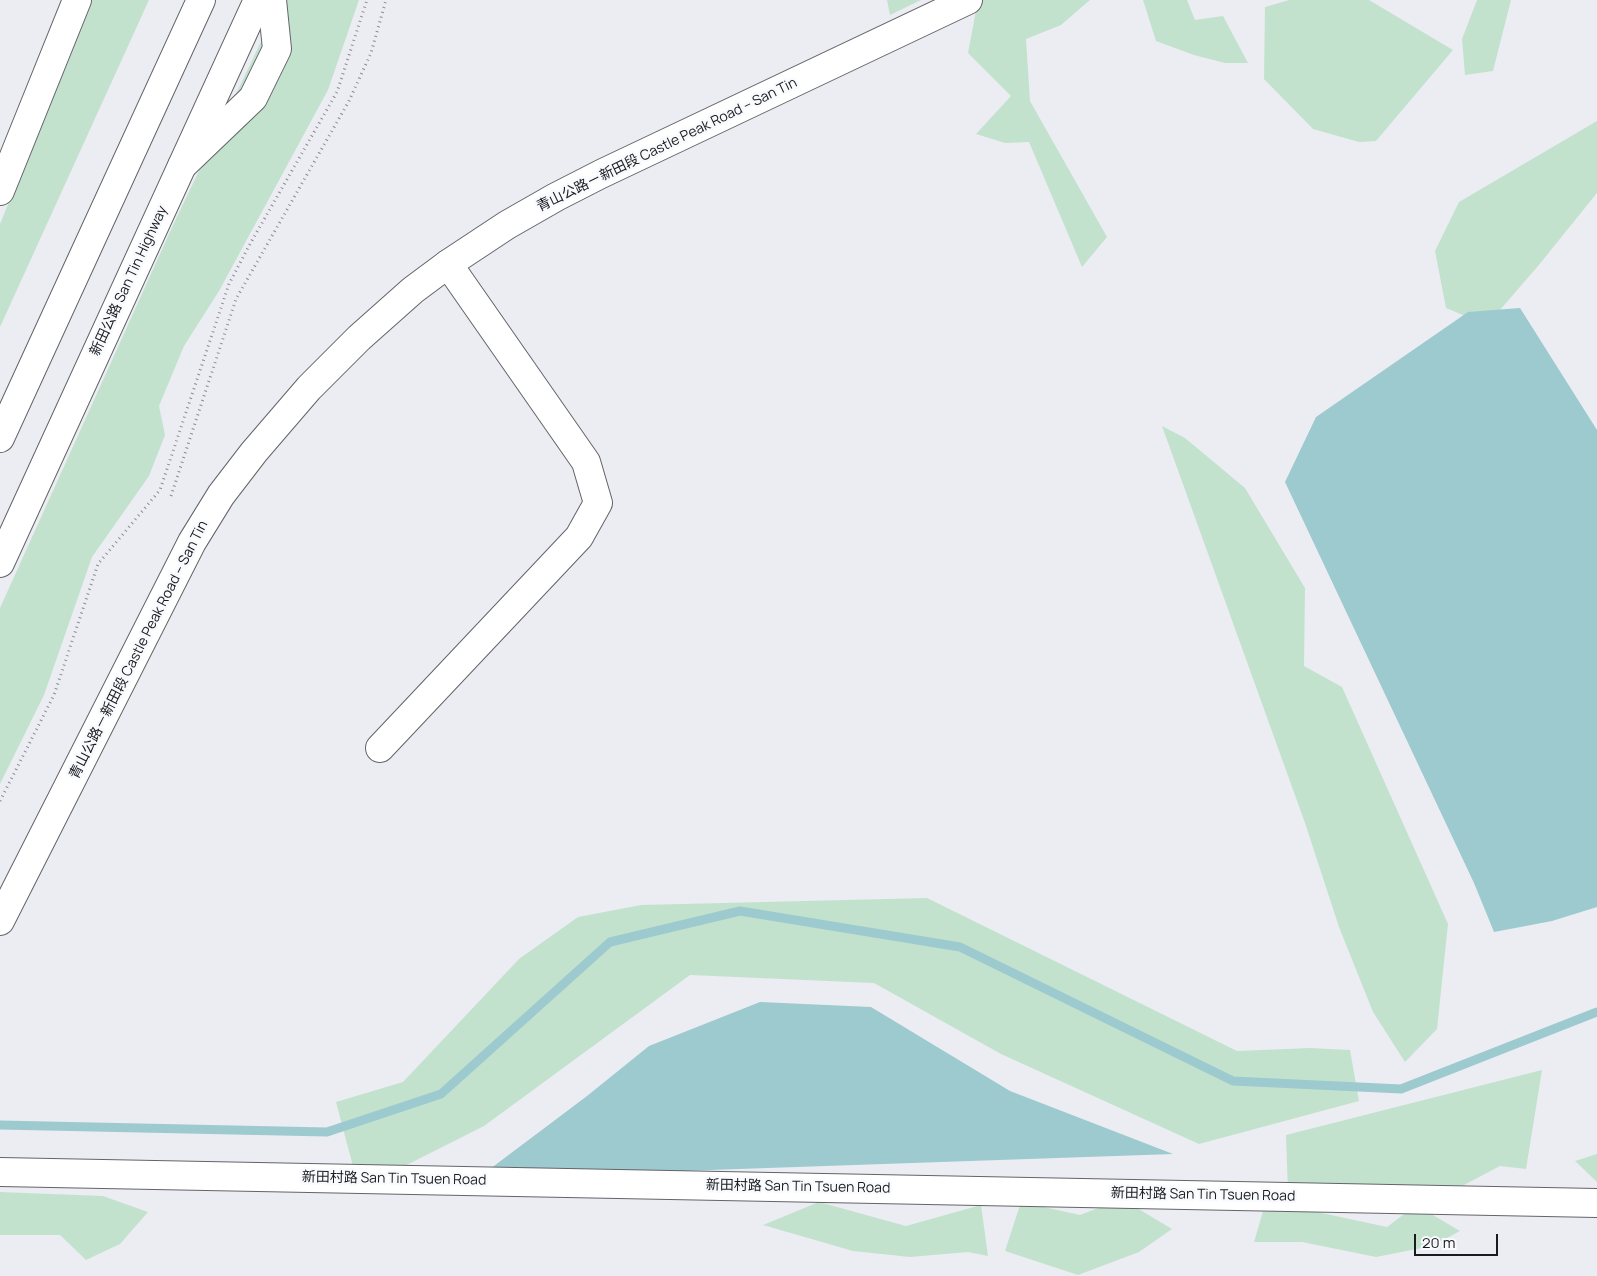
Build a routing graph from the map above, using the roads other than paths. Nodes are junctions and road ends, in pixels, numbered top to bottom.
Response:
1 (77, 0) edge
2 (201, 0) edge
3 (258, 0) edge
4 (272, 0) edge
5 (968, 0) edge
6 (182, 166) junction
7 (0, 192) edge
8 (448, 264) junction
9 (0, 438) edge
10 (0, 563) edge
11 (380, 748) dead end
12 (0, 920) edge
13 (0, 1172) edge
14 (1597, 1203) edge

1 - 7 main road
2 - 9 main road
3 - 6 main road, 新田公路 San Tin Highway
4 - 6 main road
5 - 8 main road, 青山公路－新田段 Castle Peak Road – San Tin
6 - 10 main road, 新田公路 San Tin Highway
8 - 11 main road
8 - 12 main road, 青山公路－新田段 Castle Peak Road – San Tin
13 - 14 main road, 新田村路 San Tin Tsuen Road

